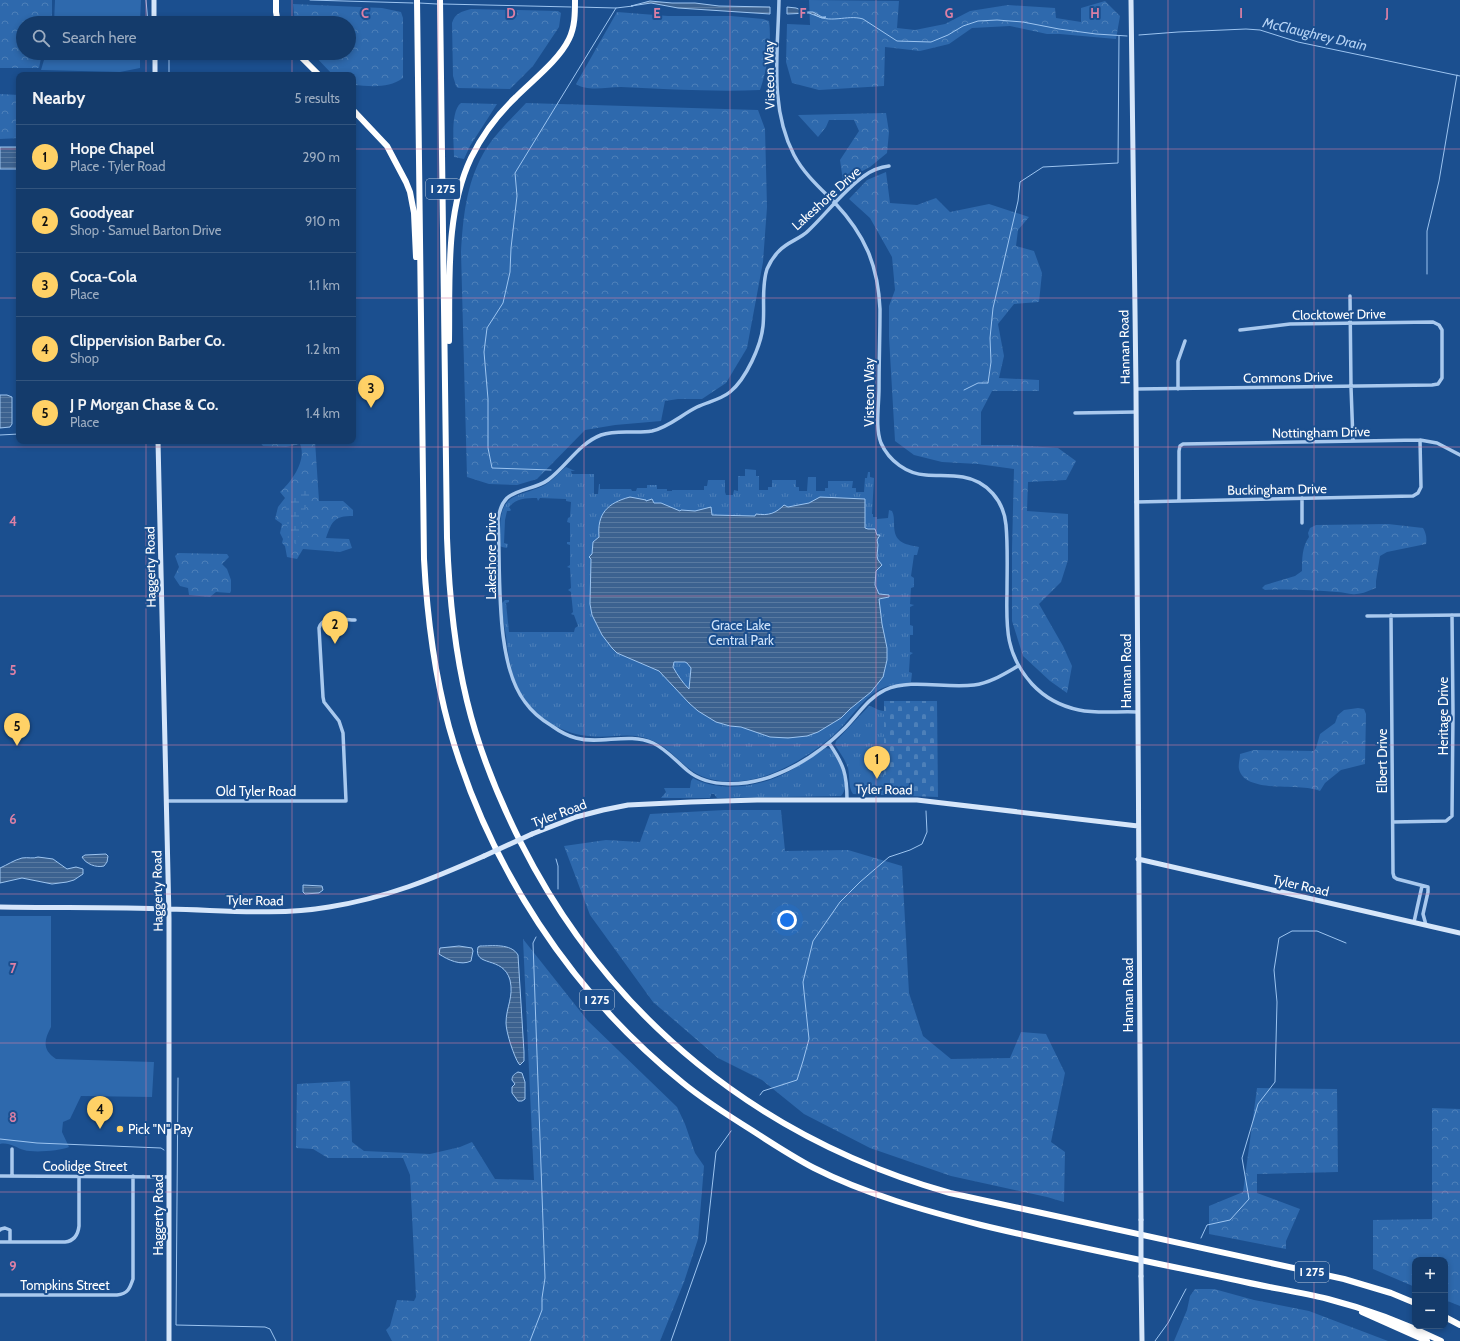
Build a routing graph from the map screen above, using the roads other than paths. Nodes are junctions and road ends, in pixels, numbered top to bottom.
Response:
1 (154, 0) edge
2 (276, 0) edge
3 (417, 0) edge
4 (440, 0) edge
5 (779, 0) edge
6 (1131, 0) edge
7 (575, 1) edge
8 (154, 16) edge
9 (277, 16) edge
10 (155, 60) edge
11 (304, 60) edge
12 (155, 72) edge
13 (316, 72) edge
14 (356, 113) edge
15 (889, 166) dead end
16 (835, 204) junction
17 (1350, 296) dead end
18 (421, 316) junction
19 (1350, 324) junction
20 (1240, 330) dead end
21 (1185, 341) dead end
22 (445, 368) junction
23 (1440, 382) joint
24 (1351, 386) junction
25 (1136, 389) junction
26 (1178, 389) junction
27 (1136, 412) junction
28 (1075, 413) dead end
29 (1420, 440) junction
30 (1353, 441) junction
31 (158, 444) edge
32 (1460, 454) edge
33 (1302, 498) junction
34 (1179, 500) junction
35 (1136, 502) junction
36 (1302, 523) dead end
37 (1452, 615) junction
38 (1460, 615) edge
39 (1367, 616) dead end
40 (1391, 616) junction
41 (355, 620) dead end
42 (1018, 666) junction
43 (1137, 712) junction
44 (829, 743) junction
45 (847, 800) junction
46 (166, 801) junction
47 (1393, 822) junction
48 (1138, 826) junction
49 (1138, 859) junction
50 (1424, 886) junction
51 (0, 908) edge
52 (169, 909) junction
53 (1414, 922) junction
54 (1426, 925) junction
55 (1460, 933) edge
56 (12, 1149) dead end
57 (0, 1176) edge
58 (12, 1176) junction
59 (79, 1176) junction
60 (133, 1176) junction
61 (169, 1177) junction
62 (0, 1230) edge
63 (0, 1242) edge
64 (10, 1242) junction
65 (0, 1296) edge
66 (1412, 1302) edge
67 (1348, 1304) junction
68 (1448, 1318) edge
69 (1460, 1324) edge
70 (169, 1341) edge
71 (1142, 1341) edge
72 (1427, 1341) edge
73 (1441, 1341) edge

1 - 8 street
2 - 9 highway
3 - 18 highway, I 275
4 - 22 highway, I 275
5 - 16 street, Visteon Way
6 - 25 street, Hannan Road
7 - 22 highway
10 - 12 street
11 - 13 highway
14 - 18 highway
15 - 16 street, Lakeshore Drive
16 - 42 street, Visteon Way
16 - 44 street, Lakeshore Drive
17 - 19 street
18 - 67 highway, I 275
19 - 20 street, Clocktower Drive
19 - 23 street, Clocktower Drive
19 - 24 street
21 - 26 street
22 - 66 highway, I 275
23 - 24 street, Commons Drive
24 - 26 street, Commons Drive
24 - 30 street
25 - 26 street, Commons Drive
25 - 27 street, Hannan Road
27 - 28 street
27 - 35 street, Hannan Road
29 - 30 street, Nottingham Drive
29 - 32 street, Nottingham Drive
29 - 33 street, Buckingham Drive
30 - 34 street, Nottingham Drive
31 - 46 street, Haggerty Road
33 - 34 street, Buckingham Drive
33 - 36 street
34 - 35 street, Buckingham Drive
35 - 43 street, Hannan Road
37 - 38 street
37 - 40 street
37 - 47 street, Heritage Drive
39 - 40 street
40 - 47 street, Elbert Drive
41 - 46 street, Old Tyler Road
42 - 43 street, Visteon Way
42 - 44 street, Lakeshore Drive
43 - 48 street, Hannan Road
44 - 45 street
45 - 48 street, Tyler Road
45 - 52 street, Tyler Road, bridge
46 - 52 street, Haggerty Road
47 - 50 street, Elbert Drive
48 - 49 street, Hannan Road
49 - 53 street, Tyler Road
49 - 71 street, Hannan Road, bridge
50 - 53 street
50 - 54 street
51 - 52 street, Tyler Road
52 - 61 street, Haggerty Road
53 - 54 street, Tyler Road
54 - 55 street, Tyler Road
56 - 58 street
57 - 58 street, Coolidge Street
58 - 59 street, Coolidge Street
59 - 60 street, Coolidge Street
59 - 64 street
60 - 61 street, Coolidge Street
60 - 65 street, Tompkins Street
61 - 70 street, Haggerty Road
62 - 64 street
63 - 64 street
67 - 72 highway
67 - 73 highway, I 275
68 - 69 highway

